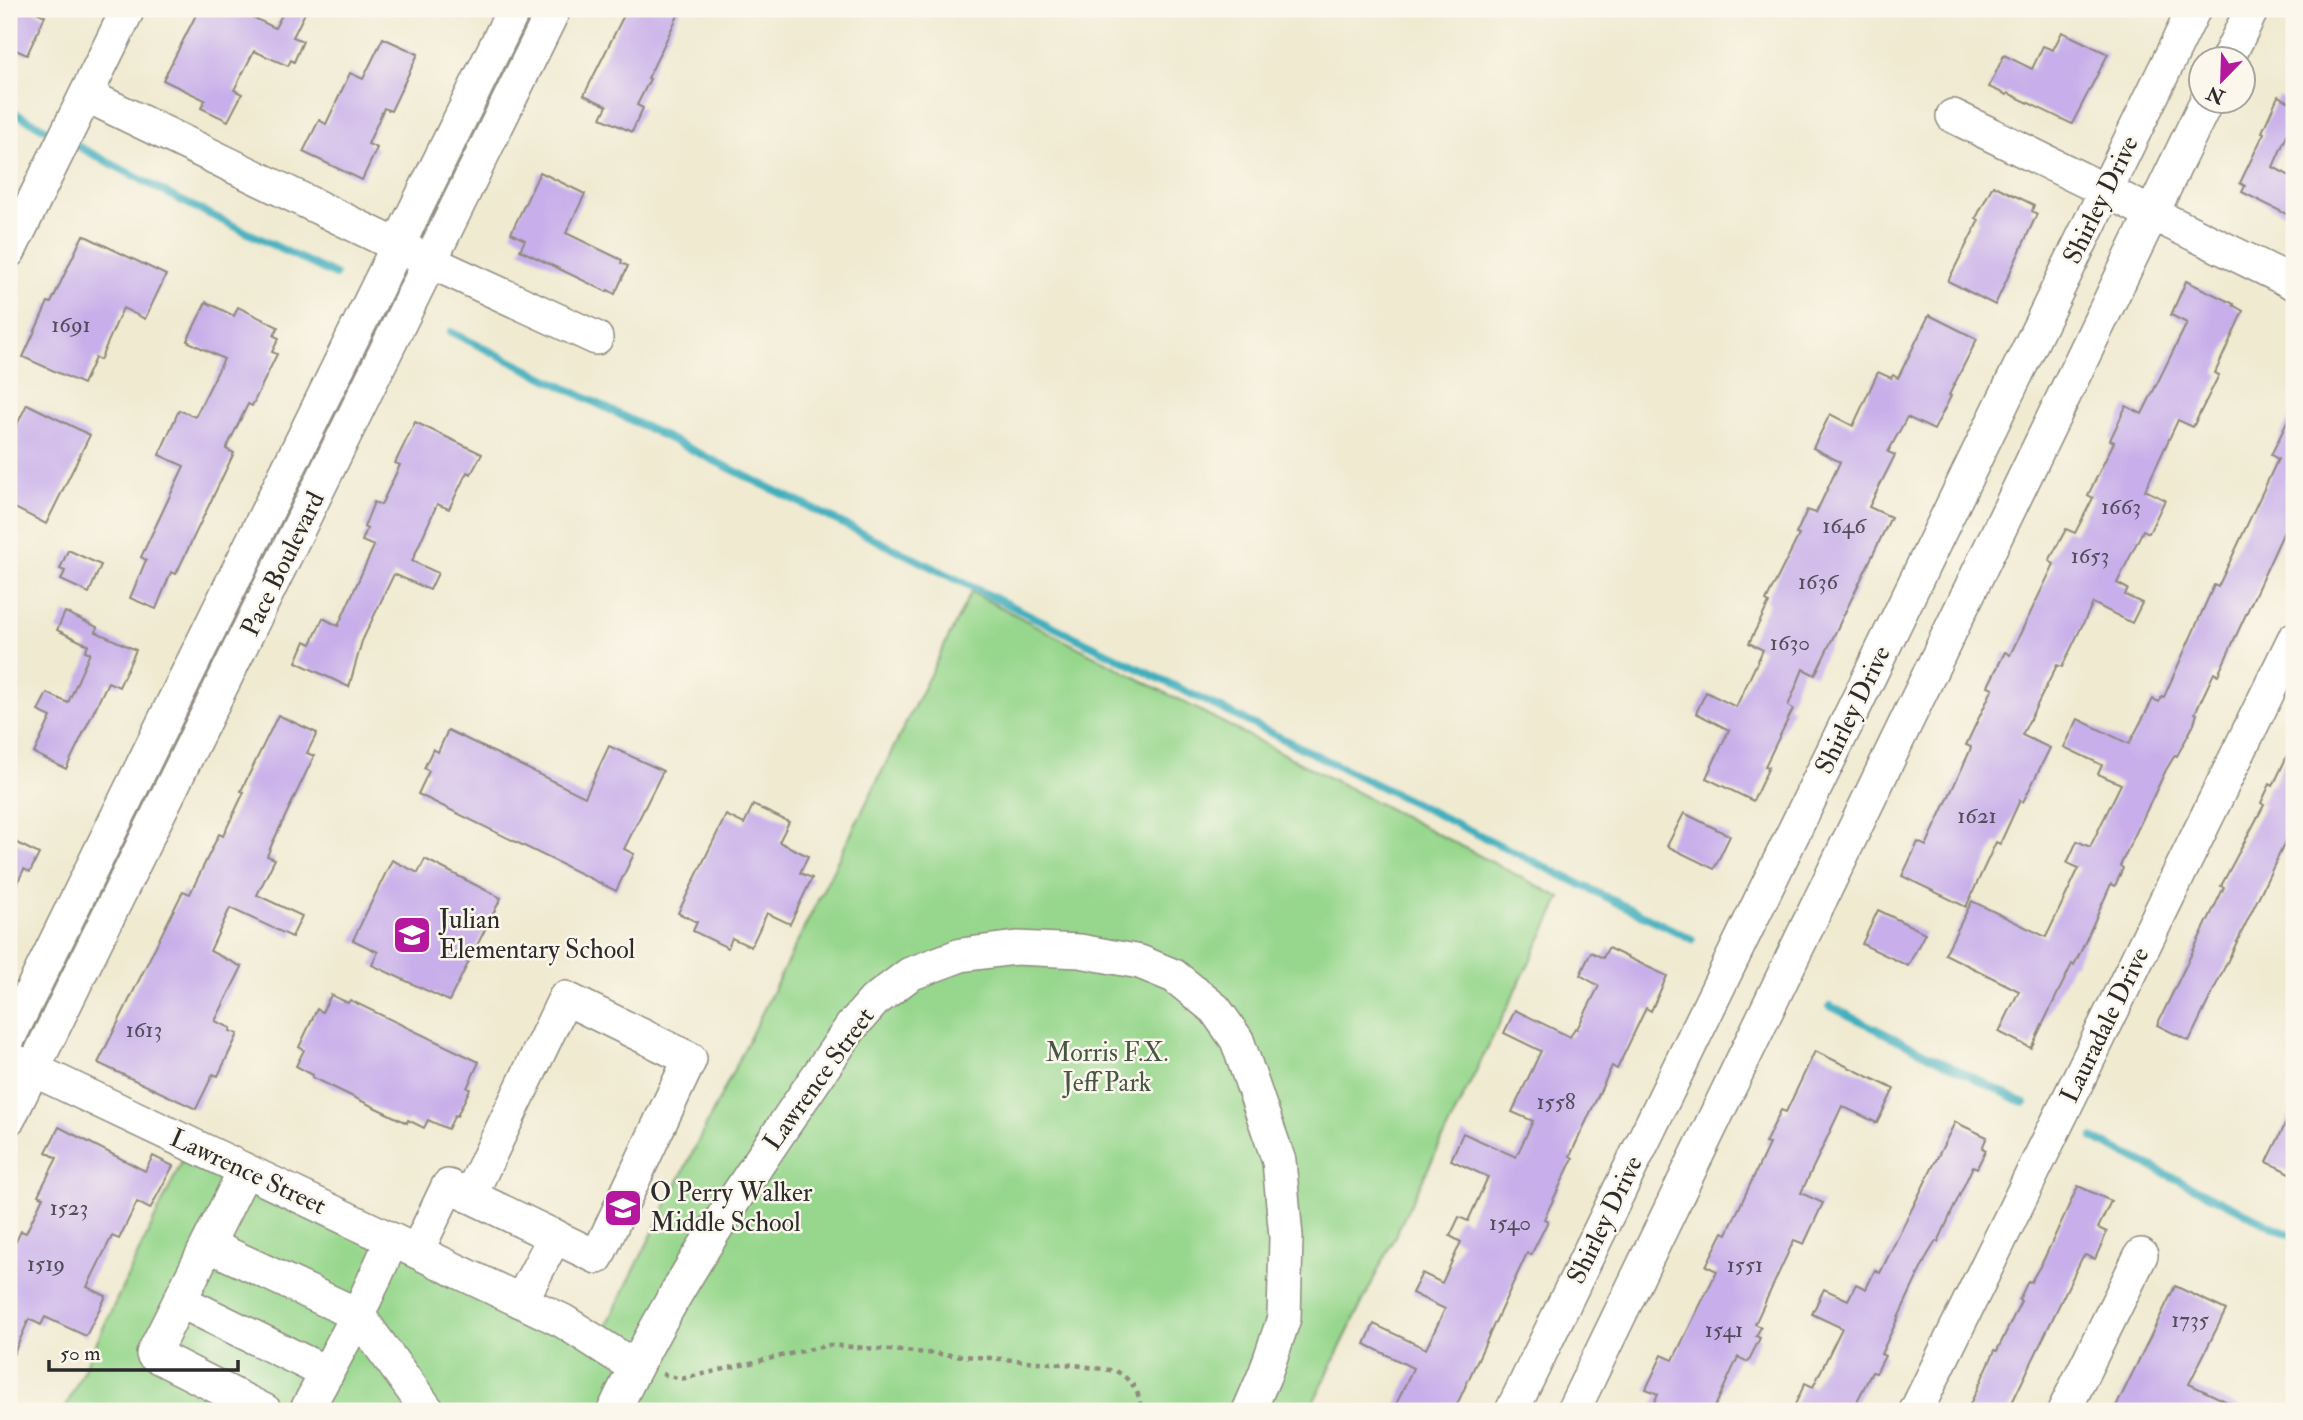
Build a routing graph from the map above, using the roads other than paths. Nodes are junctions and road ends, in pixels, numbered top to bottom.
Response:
1 (128, 9) edge
2 (514, 9) edge
3 (554, 9) edge
4 (2194, 9) edge
5 (2252, 9) edge
6 (2234, 46) edge
7 (82, 103) junction
8 (1953, 116) dead end
9 (2199, 116) edge
10 (2105, 191) junction
11 (2151, 213) junction
12 (399, 246) junction
13 (9, 251) edge
14 (431, 262) junction
15 (2294, 282) edge
16 (596, 338) dead end
17 (2294, 639) edge
18 (178, 694) junction
19 (210, 710) junction
20 (1773, 874) junction
21 (1821, 898) junction
22 (9, 1037) edge
23 (1692, 1041) junction
24 (21, 1064) edge
25 (1740, 1065) junction
26 (9, 1118) edge
27 (245, 1170) junction
28 (470, 1196) junction
29 (555, 1236) junction
30 (208, 1245) junction
31 (404, 1246) junction
32 (2141, 1255) dead end
33 (180, 1301) junction
34 (522, 1301) junction
35 (358, 1315) junction
36 (635, 1367) junction
37 (327, 1373) junction
38 (265, 1411) edge
39 (306, 1411) edge
40 (428, 1411) edge
41 (614, 1411) edge
42 (1249, 1411) edge
43 (1512, 1411) edge
44 (1573, 1411) edge
45 (1916, 1411) edge
46 (2064, 1411) edge

1 - 7 street
2 - 12 street, Pace Boulevard
3 - 14 street, Pace Boulevard
4 - 10 street, Shirley Drive
5 - 6 street
7 - 12 street
7 - 13 street
8 - 10 street
9 - 11 street, Shirley Drive
10 - 11 street
10 - 20 street, Shirley Drive
11 - 15 street
11 - 21 street, Shirley Drive
12 - 14 street
12 - 18 street, Pace Boulevard
14 - 16 street
14 - 19 street, Pace Boulevard
17 - 45 street, Lauradale Drive
18 - 19 street
18 - 22 street, Pace Boulevard
19 - 24 street, Pace Boulevard
20 - 21 street
20 - 23 street, Shirley Drive
21 - 25 street, Shirley Drive
23 - 25 street
23 - 43 street, Shirley Drive
24 - 26 street, Pace Boulevard
24 - 27 street, Lawrence Street
25 - 44 street, Shirley Drive
27 - 30 street
27 - 31 street, Lawrence Street
28 - 29 street
28 - 29 street
28 - 31 street
29 - 34 street
30 - 33 street
30 - 35 street
31 - 34 street, Lawrence Street
31 - 35 street
32 - 46 street
33 - 37 street
33 - 38 street
34 - 36 street, Lawrence Street
35 - 37 street
35 - 40 street
36 - 41 street, Lawrence Street
36 - 42 street, Lawrence Street
37 - 39 street

